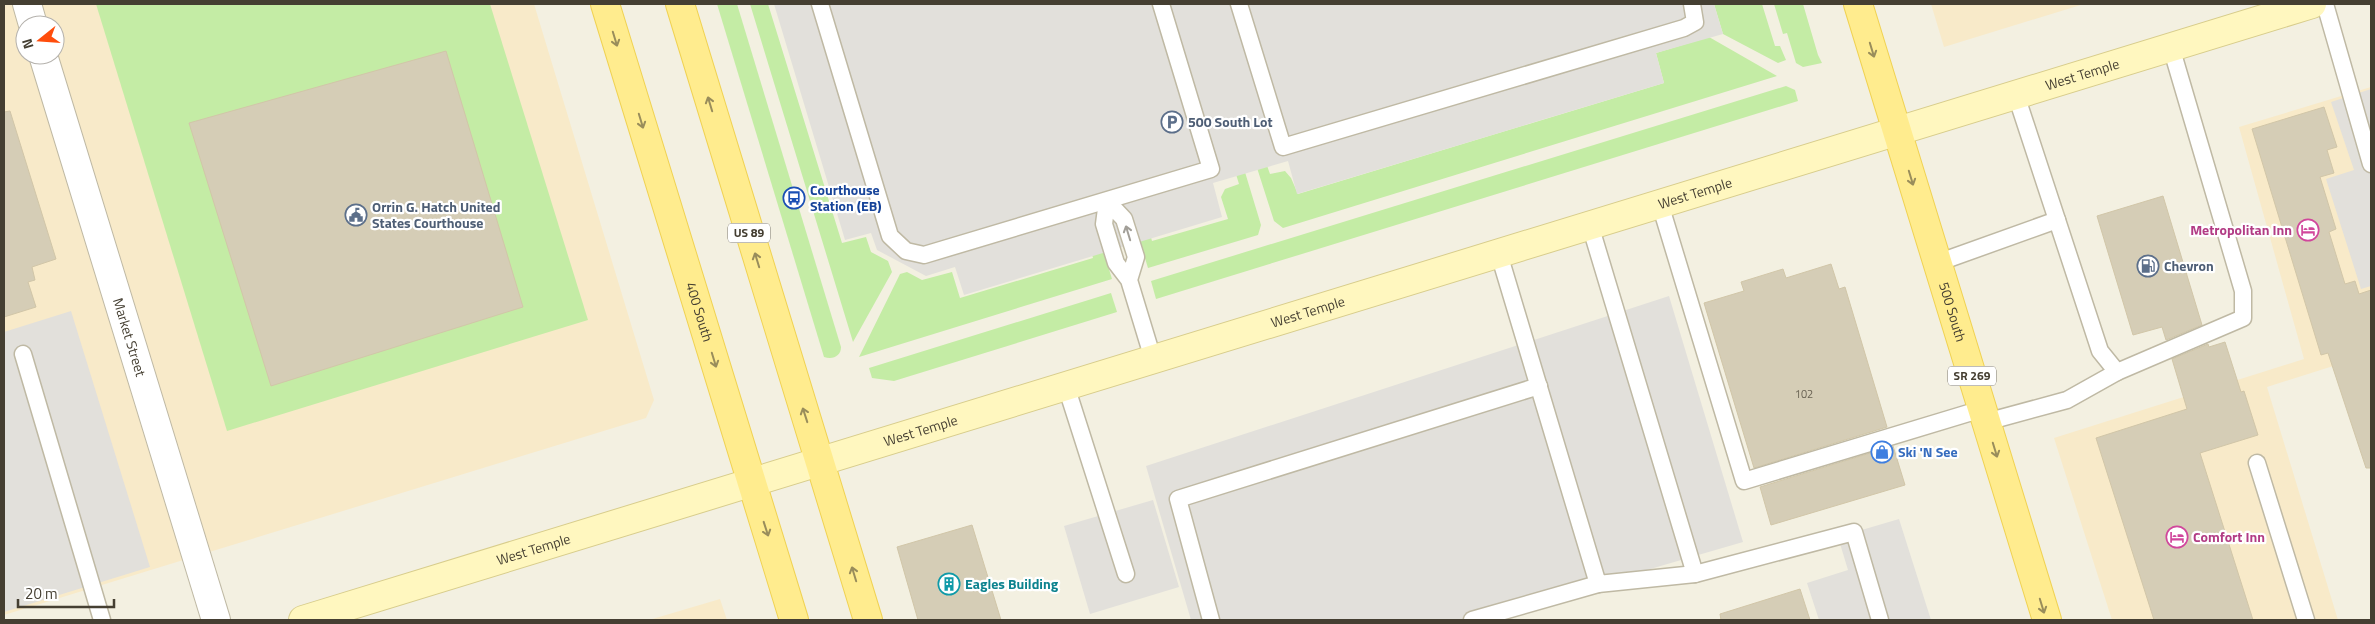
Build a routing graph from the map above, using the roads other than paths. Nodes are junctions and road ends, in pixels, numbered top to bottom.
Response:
1 (605, 4) edge
2 (680, 4) edge
3 (820, 4) edge
4 (1161, 4) edge
5 (1239, 4) edge
6 (1692, 4) edge
7 (1858, 4) edge
8 (2312, 4) edge
9 (2326, 4) edge
10 (2171, 47) junction
11 (46, 65) edge
12 (2016, 95) junction
13 (1897, 131) junction
14 (2371, 164) edge
15 (1107, 201) junction
16 (1660, 204) junction
17 (2057, 220) junction
18 (1590, 225) junction
19 (1499, 254) junction
20 (1937, 262) junction
21 (23, 354) dead end
22 (1153, 359) junction
23 (2117, 372) junction
24 (1066, 386) junction
25 (1539, 386) junction
26 (1984, 416) junction
27 (820, 462) junction
28 (2257, 463) dead end
29 (751, 483) junction
30 (1126, 574) dead end
31 (1695, 574) junction
32 (1598, 584) junction
33 (317, 618) edge
34 (102, 620) edge
35 (216, 620) edge
36 (794, 620) edge
37 (868, 620) edge
38 (1211, 620) edge
39 (1472, 620) edge
40 (1880, 620) edge
41 (2047, 620) edge
42 (2306, 620) edge

1 -> 29 main road, 400 South
27 -> 2 main road, US 89
3 - 15 lane
4 - 15 lane
5 - 6 lane
7 -> 13 main road, 500 South / SR 269
8 - 10 main road, West Temple
9 - 14 lane
10 - 12 main road, West Temple
10 - 23 lane
11 - 35 street, Market Street
12 - 13 main road, West Temple
12 - 17 lane
13 - 16 main road, West Temple
13 -> 20 main road, 500 South / SR 269
15 - 22 lane
16 - 18 main road, West Temple
16 - 26 lane
17 - 20 lane
17 - 23 lane
18 - 19 main road, West Temple
18 - 31 lane
19 - 22 main road, West Temple
19 - 25 lane
20 - 26 main road, 500 South / SR 269
21 - 34 lane
22 - 24 main road, West Temple
23 - 26 lane
24 - 27 main road, West Temple
24 - 30 lane
25 - 32 lane
25 - 38 lane
26 -> 41 main road, 500 South / SR 269
27 - 29 main road, West Temple
37 -> 27 main road, US 89
28 - 42 lane
29 - 33 main road, West Temple
29 -> 36 main road, 400 South
31 - 32 lane
31 - 40 lane
32 - 39 lane

